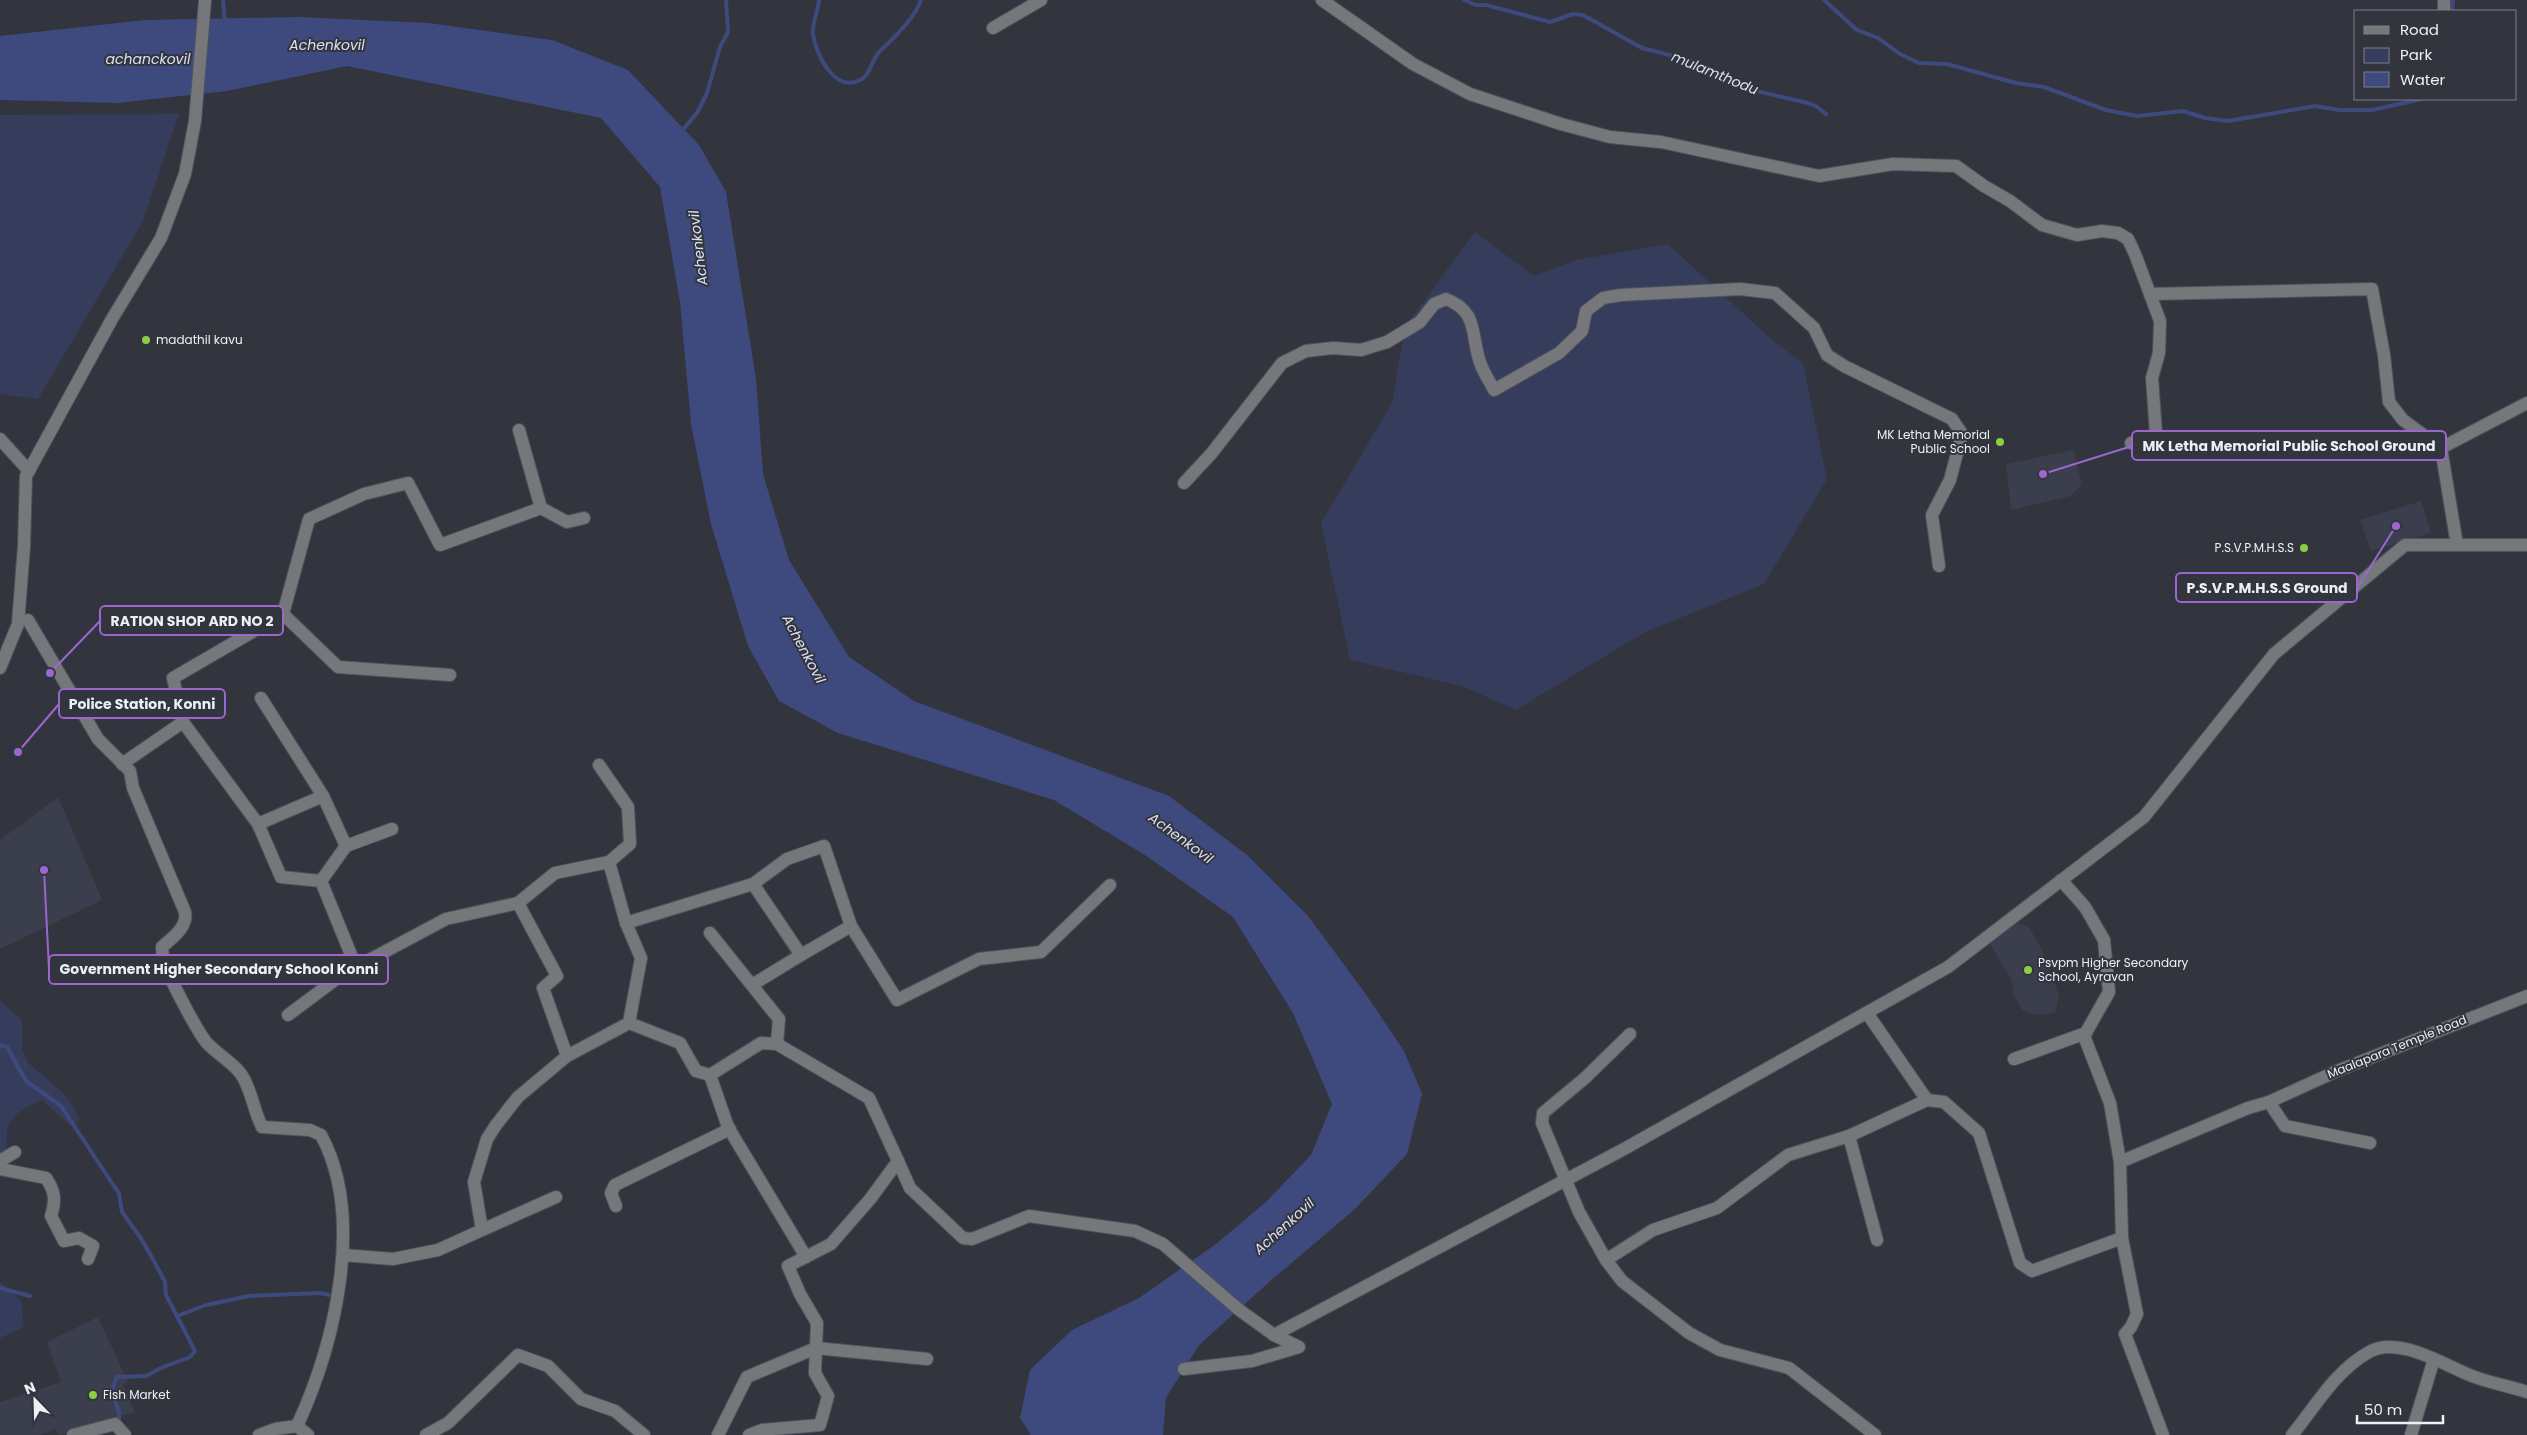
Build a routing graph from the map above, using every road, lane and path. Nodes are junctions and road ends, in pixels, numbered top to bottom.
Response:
1 (1041, 0) edge
2 (1322, 0) edge
3 (205, 1) dead end
4 (993, 28) dead end
5 (2150, 294) junction
6 (2527, 403) edge
7 (519, 430) dead end
8 (0, 440) edge
9 (2131, 443) dead end
10 (2441, 448) junction
11 (28, 470) junction
12 (1184, 483) dead end
13 (541, 508) junction
14 (584, 518) dead end
15 (2457, 545) junction
16 (2527, 545) edge
17 (1939, 566) dead end
18 (283, 614) junction
19 (28, 620) dead end
20 (0, 668) edge
21 (450, 675) dead end
22 (261, 698) dead end
23 (183, 722) junction
24 (122, 764) junction
25 (599, 765) dead end
26 (322, 796) junction
27 (258, 824) junction
28 (392, 829) dead end
29 (346, 846) junction
30 (609, 862) junction
31 (2061, 880) junction
32 (321, 881) junction
33 (753, 884) junction
34 (1110, 885) dead end
35 (518, 903) junction
36 (626, 923) junction
37 (851, 926) junction
38 (710, 933) dead end
39 (801, 955) junction
40 (356, 967) junction
41 (752, 985) junction
42 (2527, 996) edge
43 (1867, 1012) junction
44 (288, 1015) dead end
45 (630, 1023) junction
46 (2086, 1033) junction
47 (1630, 1034) dead end
48 (777, 1044) junction
49 (567, 1056) junction
50 (2014, 1059) dead end
51 (710, 1075) junction
52 (1927, 1100) junction
53 (2269, 1102) junction
54 (730, 1129) junction
55 (1849, 1136) junction
56 (2370, 1143) dead end
57 (15, 1152) dead end
58 (0, 1161) edge
59 (898, 1161) junction
60 (2120, 1162) junction
61 (0, 1169) edge
62 (1566, 1180) junction
63 (556, 1197) dead end
64 (616, 1206) dead end
65 (482, 1230) junction
66 (2122, 1238) junction
67 (1877, 1240) dead end
68 (343, 1255) junction
69 (806, 1257) junction
70 (88, 1259) dead end
71 (1606, 1260) junction
72 (1274, 1335) junction
73 (816, 1348) junction
74 (927, 1359) dead end
75 (2434, 1359) junction
76 (1184, 1369) dead end
77 (2527, 1392) edge
78 (297, 1426) junction
79 (73, 1435) edge
80 (125, 1435) edge
81 (259, 1435) edge
82 (308, 1435) edge
83 (426, 1435) edge
84 (644, 1435) edge
85 (718, 1435) edge
86 (749, 1435) edge
87 (1875, 1435) edge
88 (2163, 1435) edge
89 (2292, 1435) edge
90 (2411, 1435) edge

1 - 4 street
2 - 5 street
3 - 11 street
5 - 9 street
5 - 10 street
6 - 10 street
7 - 13 street
8 - 11 street
10 - 15 street
11 - 20 street
12 - 17 street
13 - 14 street
13 - 18 street
15 - 16 street
15 - 31 street
18 - 21 street
18 - 23 street
19 - 24 street
22 - 26 street
23 - 24 street
23 - 27 street
24 - 68 street
25 - 30 street
26 - 27 street
26 - 29 street
27 - 32 street
28 - 29 street
29 - 32 street
30 - 35 street
30 - 36 street
31 - 43 street
31 - 46 street
32 - 40 street
33 - 36 street
33 - 37 street
33 - 39 street
34 - 37 street
35 - 40 street
35 - 49 street
36 - 45 street
37 - 39 street
38 - 41 street
39 - 41 street
40 - 44 street
41 - 48 street
42 - 53 street, Maalapara Temple Road
43 - 52 street
43 - 62 street
45 - 49 street
45 - 51 street
46 - 50 street
46 - 60 street
47 - 62 street
48 - 51 street
48 - 59 street
49 - 65 street
51 - 54 street
52 - 55 street
52 - 66 street
53 - 56 street
53 - 60 street, Maalapara Temple Road
54 - 64 street
54 - 69 street
55 - 67 street
55 - 71 street
57 - 58 street
59 - 69 street
59 - 72 street
60 - 66 street
61 - 70 street
62 - 71 street
62 - 72 street
63 - 65 street
65 - 68 street
66 - 88 street
68 - 78 street
69 - 73 street
71 - 87 street
72 - 76 street
73 - 74 street
73 - 85 street
73 - 86 street
75 - 77 street
75 - 89 street
75 - 90 street
78 - 81 street
78 - 82 street
79 - 80 street
83 - 84 street

